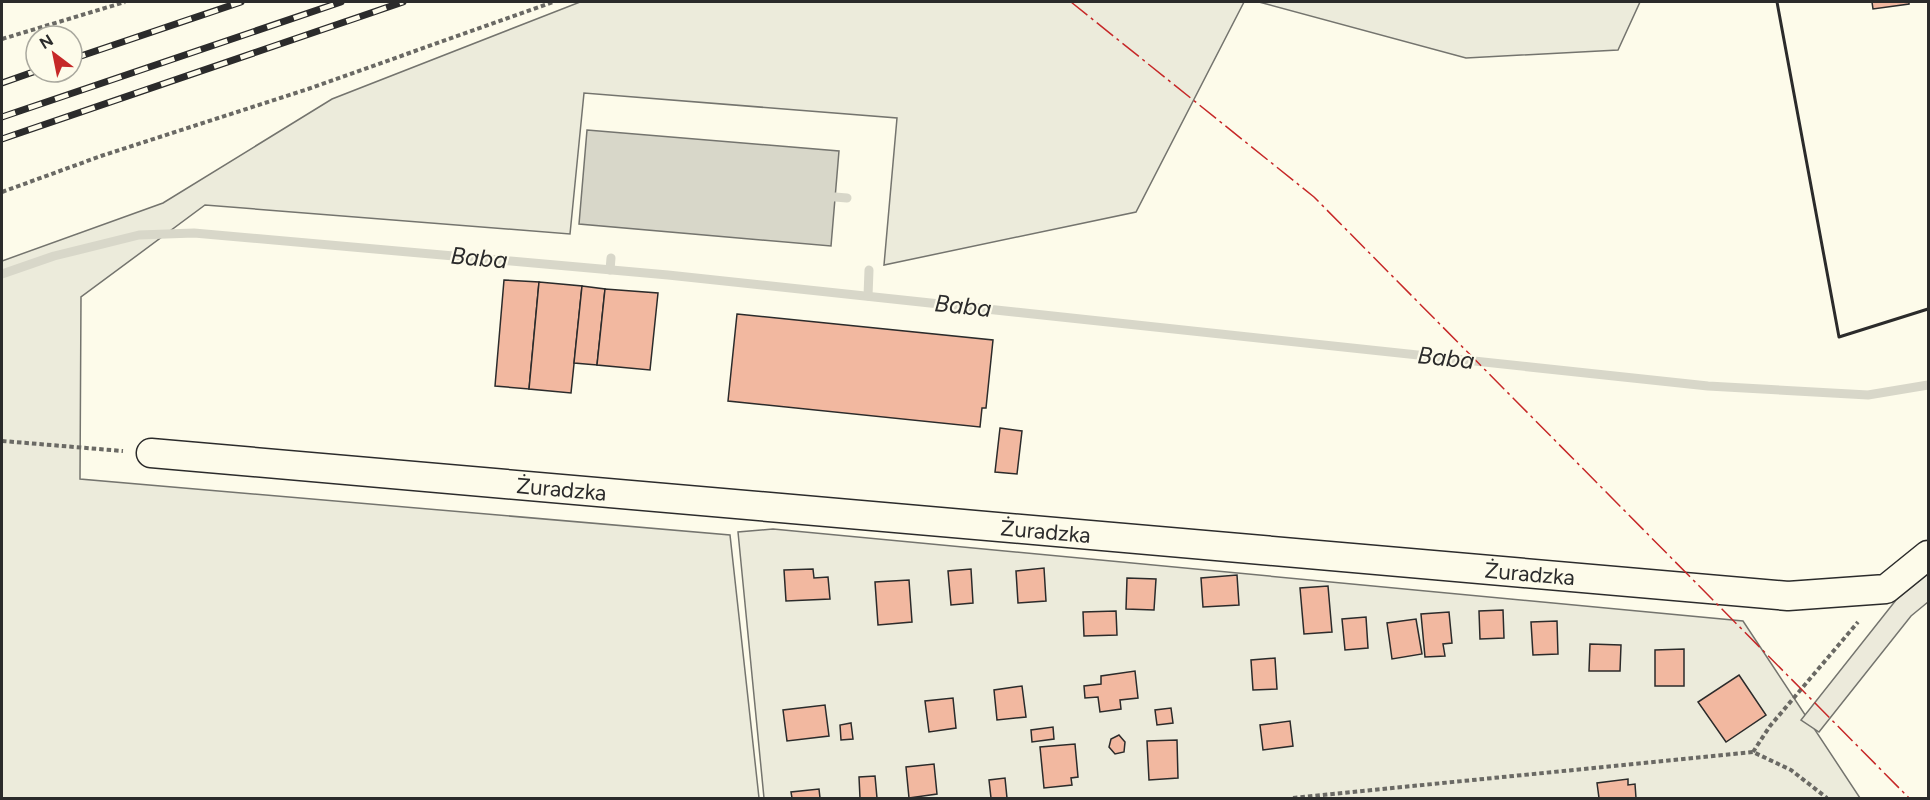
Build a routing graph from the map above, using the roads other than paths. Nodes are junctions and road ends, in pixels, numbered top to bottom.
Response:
1 (151, 453) road end
2 (1929, 555) edge

1 - 2 street, Żuradzka

